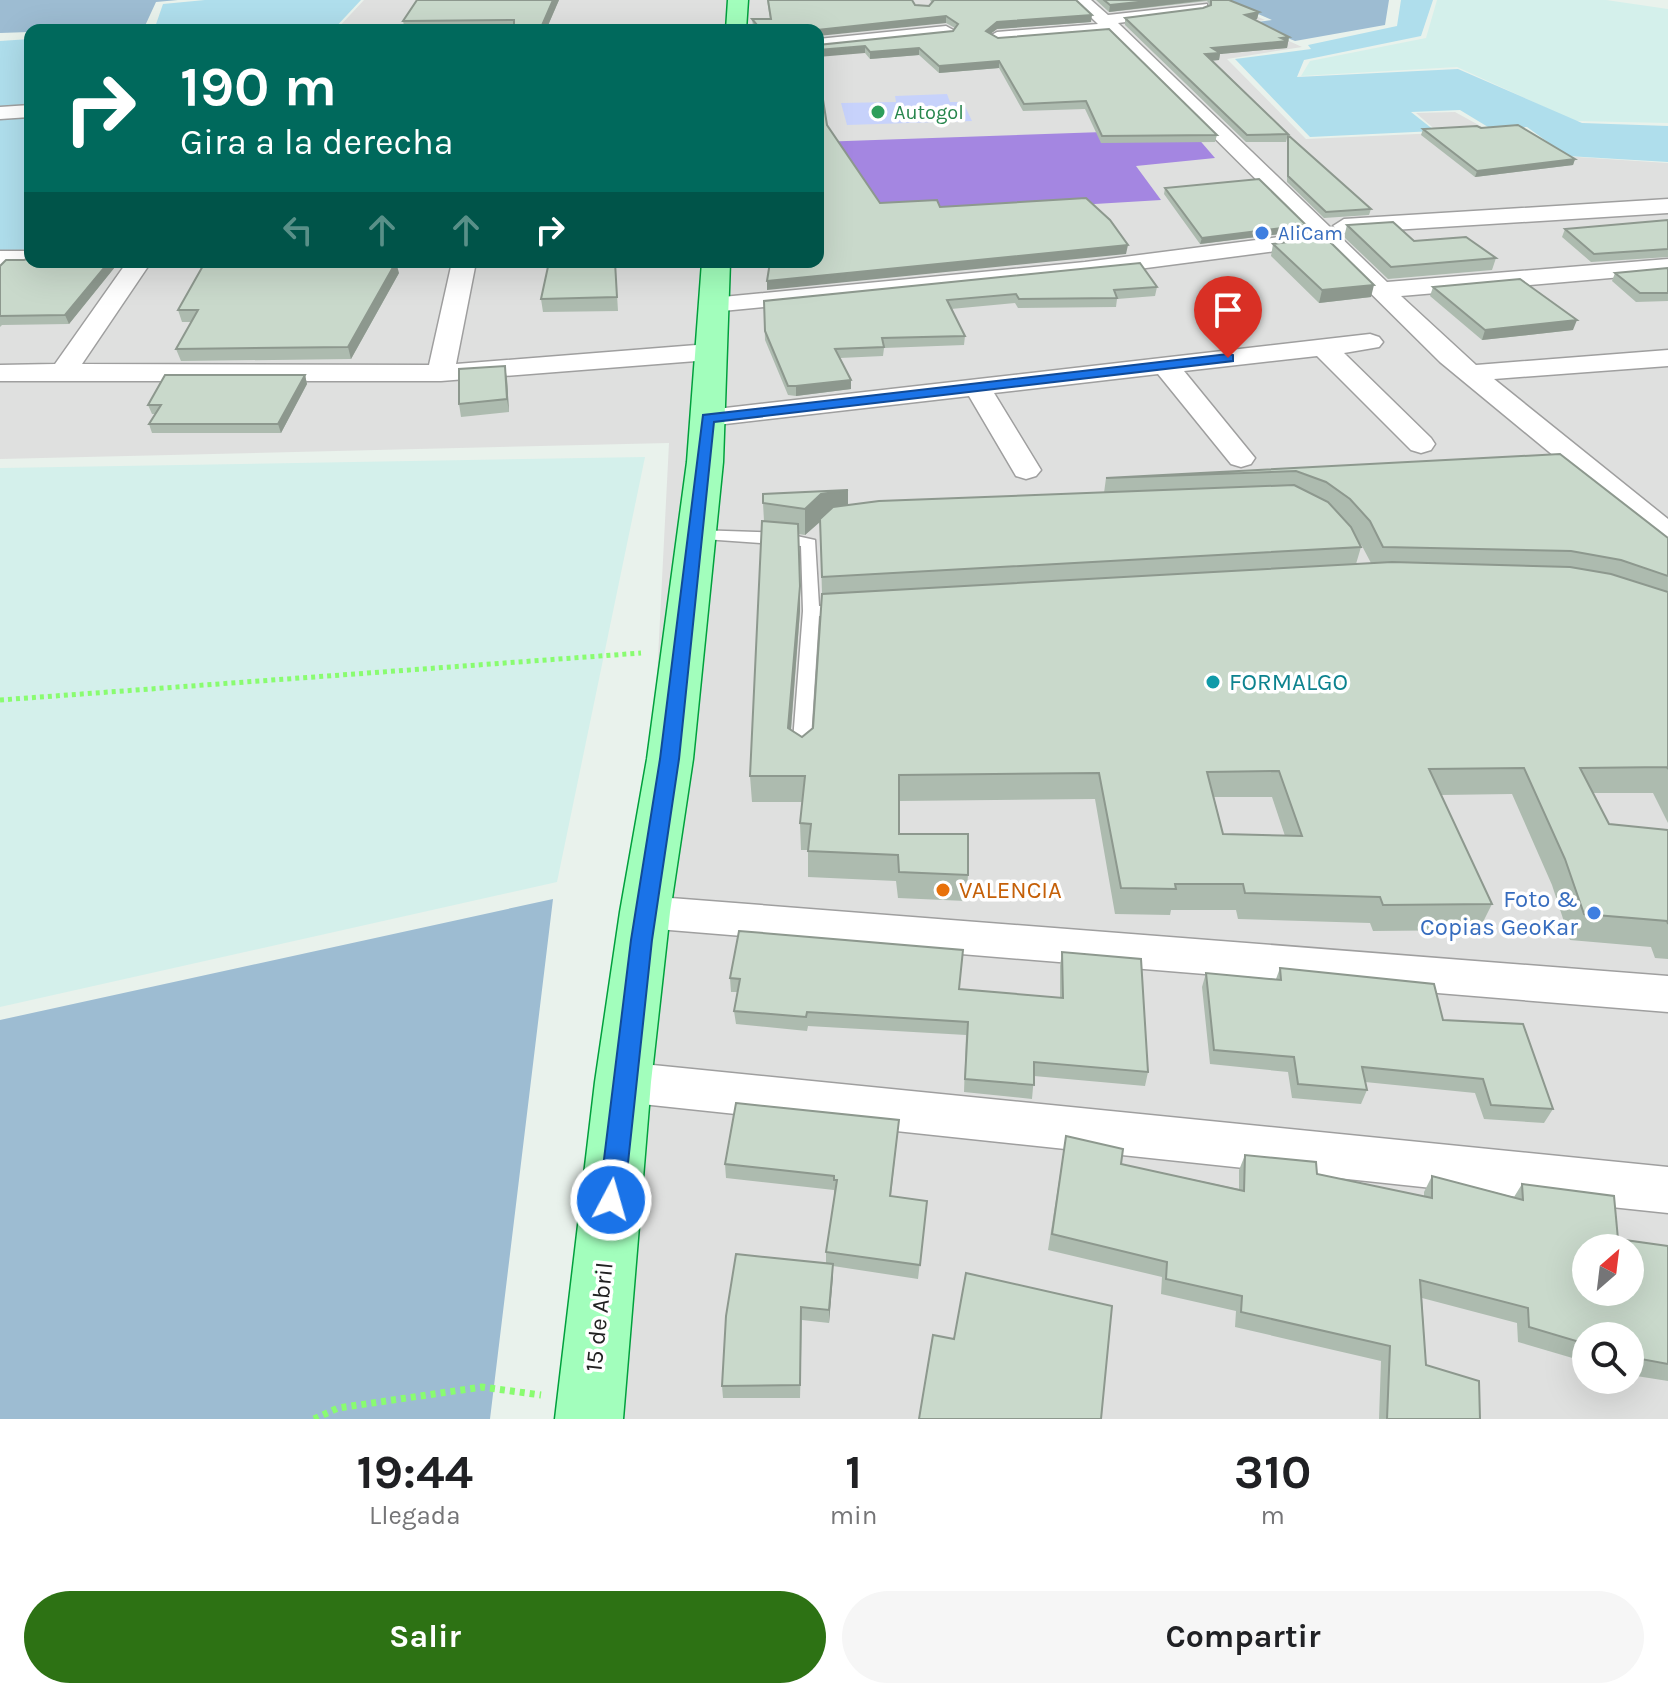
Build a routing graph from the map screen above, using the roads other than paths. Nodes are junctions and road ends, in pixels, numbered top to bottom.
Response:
1 (738, 0) edge
2 (1081, 0) edge
3 (1201, 7) edge
4 (736, 24) edge
5 (1109, 24) junction
6 (946, 31) edge
7 (997, 37) edge
8 (824, 43) edge
9 (24, 111) edge
10 (0, 113) edge
11 (1668, 206) edge
12 (1324, 233) junction
13 (0, 258) edge
14 (24, 258) edge
15 (1668, 266) edge
16 (135, 268) edge
17 (463, 268) edge
18 (714, 284) edge
19 (1382, 290) junction
20 (1370, 342) dead end
21 (1323, 347) junction
22 (709, 352) junction
23 (1668, 358) edge
24 (1165, 366) junction
25 (63, 372) junction
26 (0, 373) edge
27 (441, 373) junction
28 (1470, 373) junction
29 (977, 387) junction
30 (708, 418) junction
31 (1421, 444) dead end
32 (1241, 458) dead end
33 (1026, 470) dead end
34 (1668, 534) edge
35 (696, 535) junction
36 (867, 610) edge
37 (811, 611) junction
38 (801, 754) edge
39 (645, 912) junction
40 (1668, 994) edge
41 (623, 1082) junction
42 (1668, 1190) edge
43 (601, 1415) edge

1 - 4 main road
2 - 5 street
3 - 5 street
5 - 7 street
5 - 12 street
6 - 8 street
9 - 10 street
11 - 12 street
12 - 18 street
12 - 19 street
13 - 14 street
15 - 19 street
16 - 25 street
17 - 27 street
18 - 22 main road, 15 de Abril
19 - 28 street
20 - 21 street
21 - 24 street
21 - 31 street
22 - 27 street
22 - 30 main road, 15 de Abril
23 - 28 street
24 - 29 street
24 - 32 street
25 - 26 street
25 - 27 street
28 - 34 street
29 - 30 street
29 - 33 street
30 - 35 main road, 15 de Abril
35 - 37 lane
35 - 39 main road, 15 de Abril
36 - 37 lane
37 - 38 lane
39 - 40 street
39 - 41 main road, 15 de Abril
41 - 42 street
41 - 43 main road, 15 de Abril

